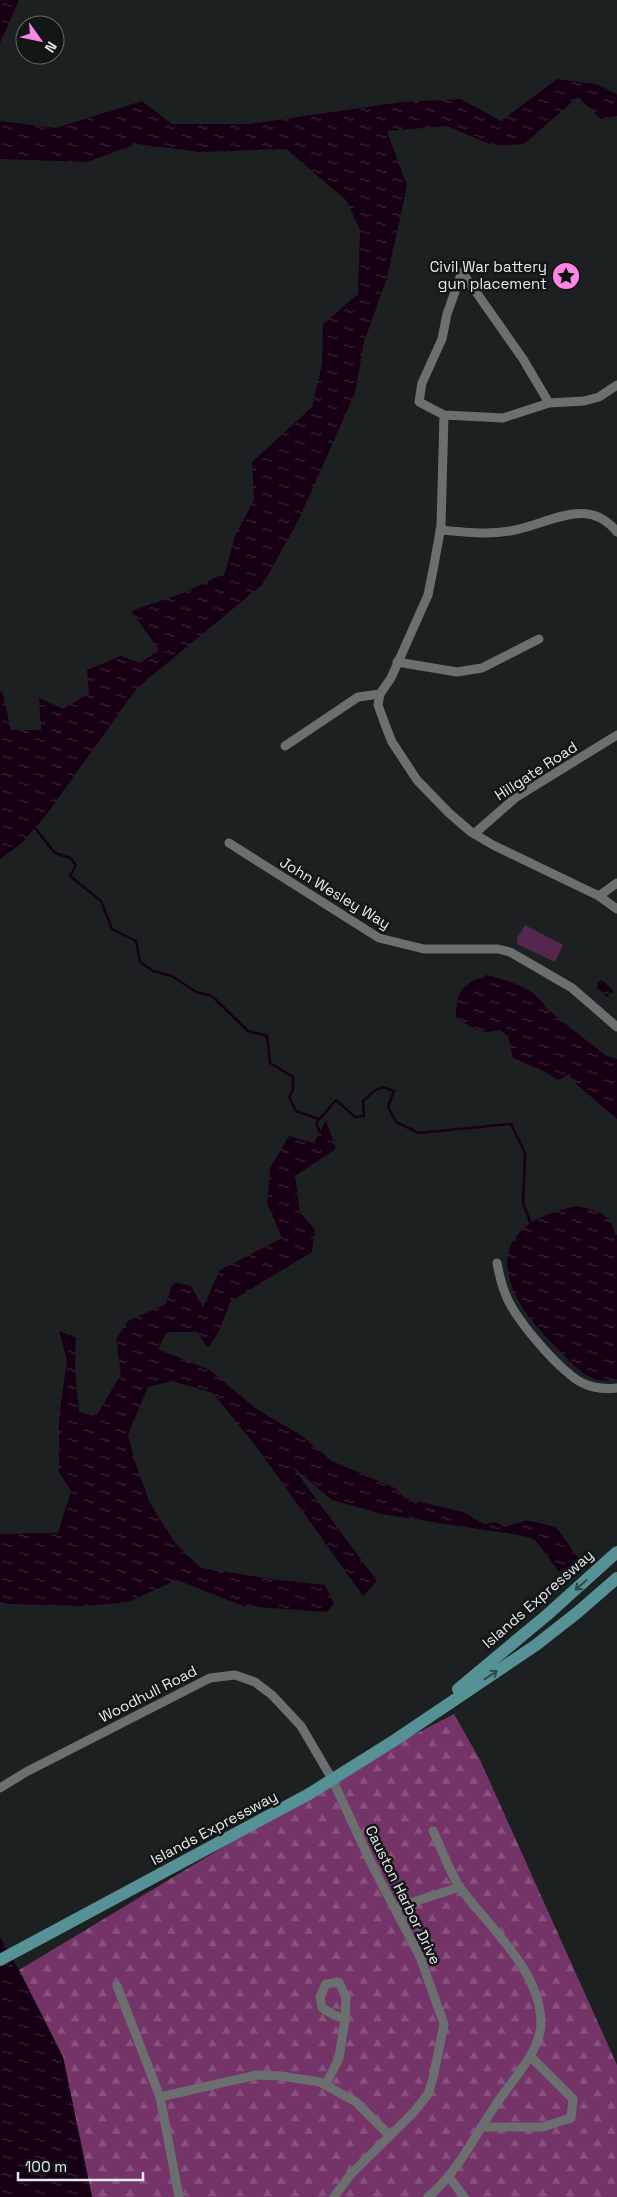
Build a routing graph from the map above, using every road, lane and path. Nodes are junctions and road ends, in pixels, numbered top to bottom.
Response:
1 (617, 385) edge
2 (549, 403) junction
3 (444, 415) junction
4 (440, 530) junction
5 (617, 532) edge
6 (539, 639) dead end
7 (397, 662) junction
8 (380, 694) junction
9 (617, 735) edge
10 (285, 746) dead end
11 (474, 834) junction
12 (229, 844) dead end
13 (617, 883) edge
14 (599, 896) junction
15 (617, 908) edge
16 (617, 1028) edge
17 (497, 1263) dead end
18 (617, 1388) edge
19 (617, 1552) edge
20 (617, 1578) edge
21 (436, 1711) junction
22 (332, 1779) junction
23 (0, 1788) edge
24 (433, 1831) dead end
25 (460, 1887) junction
26 (394, 1908) junction
27 (0, 1960) edge
28 (117, 1986) dead end
29 (345, 2019) dead end
30 (531, 2057) junction
31 (326, 2084) junction
32 (160, 2097) junction
33 (481, 2127) junction
34 (390, 2136) junction
35 (449, 2177) junction
36 (179, 2197) edge
37 (334, 2197) edge
38 (428, 2197) edge
39 (464, 2197) edge

1 - 2 street
2 - 3 street
2 - 3 street
3 - 4 street
4 - 5 street
4 - 7 street
6 - 7 street
7 - 8 street
8 - 10 street
8 - 11 street
9 - 11 street, Hillgate Road
11 - 14 street
12 - 16 street, John Wesley Way
13 - 14 street
14 - 15 street
17 - 18 street
19 -> 21 main road, Islands Expressway
21 -> 20 main road, Islands Expressway
21 - 22 main road, Islands Expressway
22 - 23 street, Woodhull Road
22 - 26 street, Causton Harbor Drive
22 - 27 main road, Islands Expressway
24 - 25 street
25 - 26 street
25 - 30 street
26 - 34 street, Causton Harbor Drive
28 - 32 street
29 - 31 street
30 - 33 street
30 - 33 street
31 - 32 street
31 - 34 street
32 - 36 street
33 - 35 street
34 - 37 street, Causton Harbor Drive
35 - 38 street
35 - 39 street

